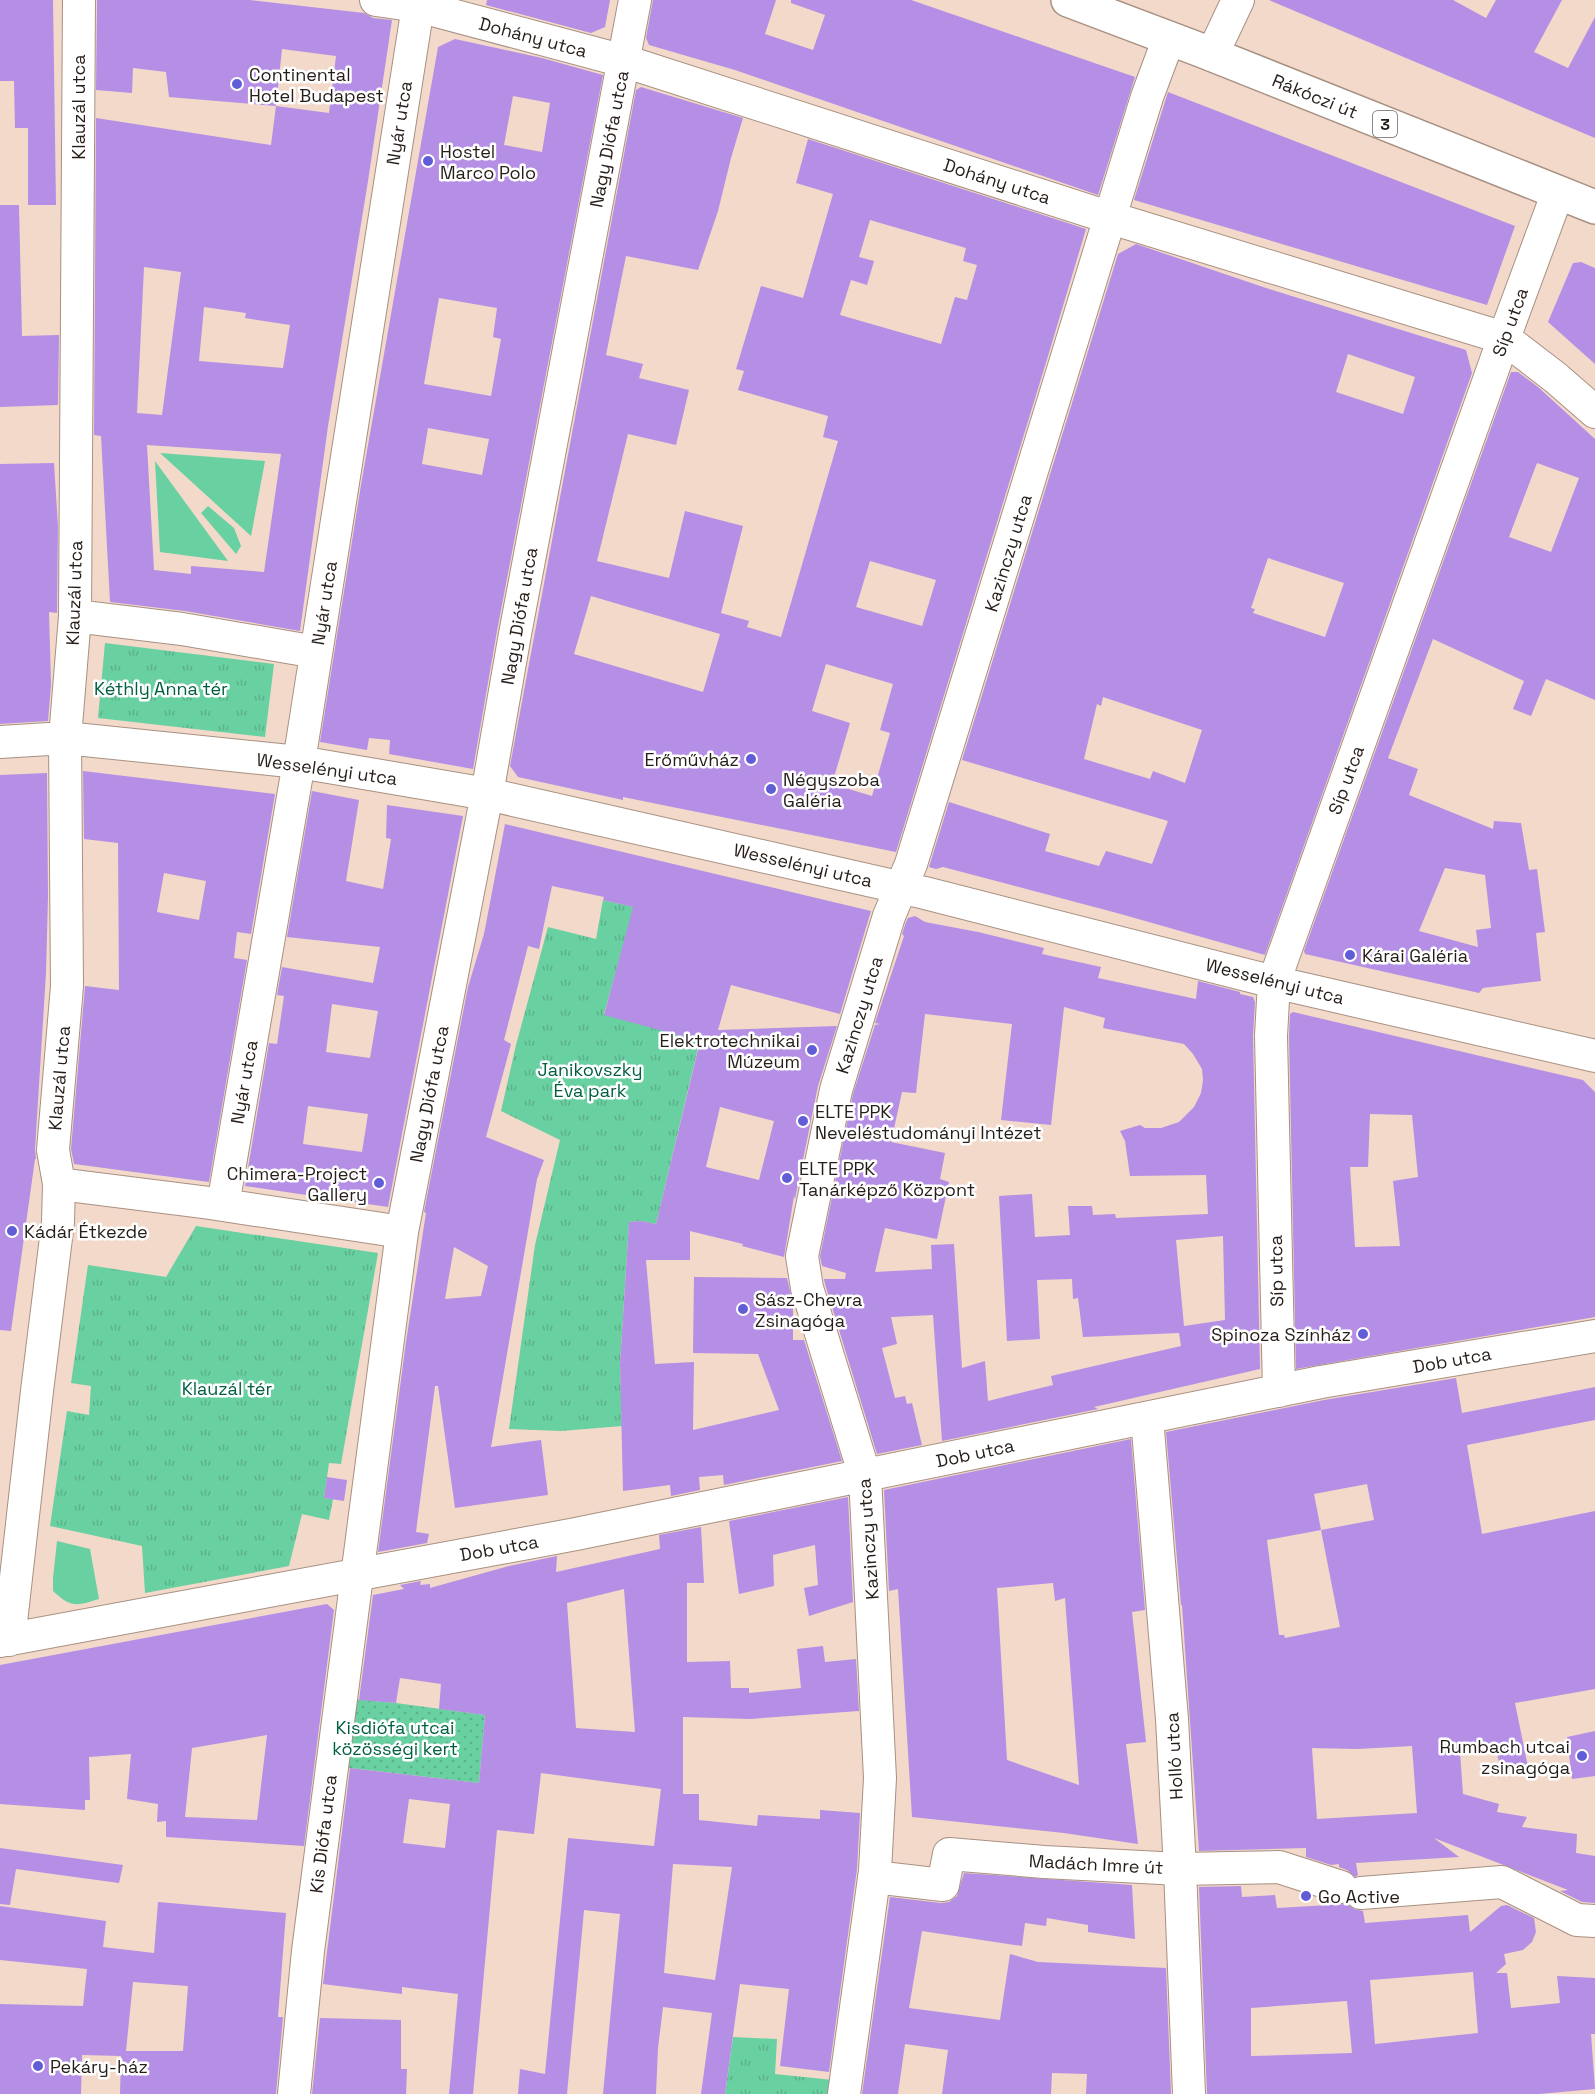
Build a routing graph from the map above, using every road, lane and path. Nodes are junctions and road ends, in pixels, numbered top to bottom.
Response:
1 (79, 0) edge
2 (376, 0) edge
3 (635, 0) edge
4 (1068, 0) edge
5 (1238, 0) edge
6 (418, 3) edge
7 (1169, 38) junction
8 (1212, 55) junction
9 (624, 61) junction
10 (1558, 192) junction
11 (1595, 207) edge
12 (1111, 218) junction
13 (1504, 338) junction
14 (1595, 412) edge
15 (75, 616) junction
16 (316, 652) junction
17 (65, 738) junction
18 (0, 742) edge
19 (299, 762) junction
20 (488, 794) junction
21 (901, 887) junction
22 (1274, 982) junction
23 (1595, 1056) edge
24 (59, 1184) junction
25 (223, 1205) junction
26 (402, 1232) junction
27 (1595, 1336) edge
28 (1279, 1391) junction
29 (1147, 1418) junction
30 (865, 1476) junction
31 (356, 1574) junction
32 (4, 1641) edge
33 (1180, 1869) junction
34 (874, 1877) junction
35 (1595, 1921) edge
36 (294, 2094) edge
37 (844, 2094) edge
38 (1189, 2094) edge

1 - 15 street, Klauzál utca
2 - 6 street, Dohány utca
3 - 9 street, Nagy Diófa utca
4 - 7 main road, Rákóczi út / 3
5 - 8 street
6 - 9 street, Dohány utca
6 - 16 street, Nyár utca
7 - 8 main road, Rákóczi út / 3
7 - 12 street, Kazinczy utca
8 - 10 main road, Rákóczi út / 3
9 - 12 street, Dohány utca
9 - 20 street, Nagy Diófa utca
10 - 11 main road, Rákóczi út / 3
10 - 13 street, Síp utca
12 - 13 street, Dohány utca
12 - 21 street, Kazinczy utca
13 - 14 street, Dohány utca
13 - 22 street, Síp utca
15 - 16 street
15 - 17 street, Klauzál utca
16 - 19 street, Nyár utca
17 - 18 street, Wesselényi utca
17 - 19 street, Wesselényi utca
17 - 24 street, Klauzál utca
19 - 20 street, Wesselényi utca
19 - 25 street, Nyár utca
20 - 21 street, Wesselényi utca
20 - 26 street, Nagy Diófa utca
21 - 22 street, Wesselényi utca
21 - 30 street, Kazinczy utca
22 - 23 street, Wesselényi utca
22 - 28 street, Síp utca
24 - 25 street
24 - 32 street
25 - 26 street
26 - 31 street
27 - 28 street, Dob utca
28 - 29 street, Dob utca
29 - 30 street, Dob utca
29 - 33 street, Holló utca
30 - 31 street, Dob utca
30 - 34 street, Kazinczy utca
31 - 32 street
31 - 36 street, Kis Diófa utca
33 - 34 street, Madách Imre út
33 - 35 street, Madách Imre út
33 - 38 street, Holló utca
34 - 37 street, Kazinczy utca

